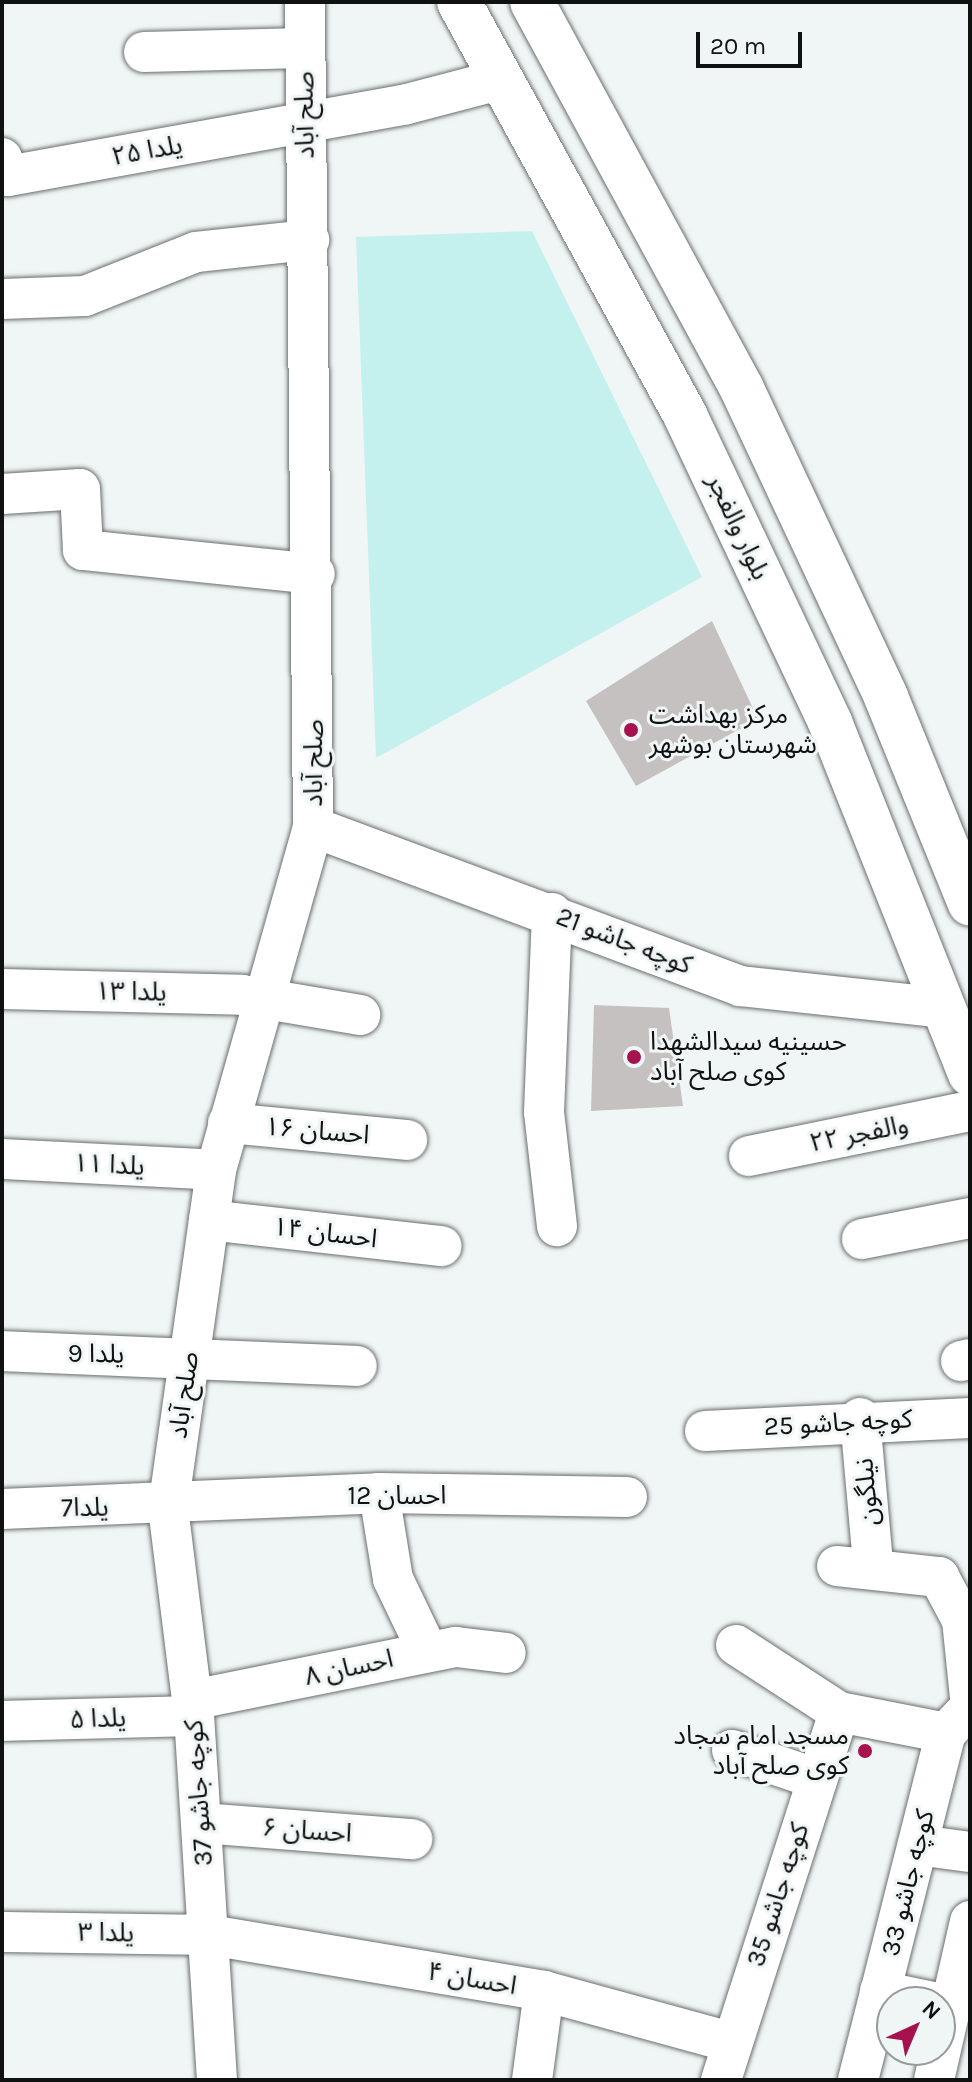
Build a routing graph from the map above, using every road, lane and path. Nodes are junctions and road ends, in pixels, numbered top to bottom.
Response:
1 (305, 2) edge
2 (459, 2) edge
3 (532, 2) edge
4 (304, 48) junction
5 (144, 52) dead end
6 (502, 79) junction
7 (305, 123) junction
8 (4, 171) edge
9 (309, 240) junction
10 (2, 299) edge
11 (2, 494) edge
12 (315, 574) junction
13 (313, 827) junction
14 (970, 904) edge
15 (552, 913) junction
16 (2, 989) edge
17 (260, 999) junction
18 (958, 1003) edge
19 (360, 1015) dead end
20 (970, 1074) edge
21 (970, 1111) edge
22 (228, 1123) junction
23 (407, 1140) dead end
24 (749, 1156) dead end
25 (2, 1159) edge
26 (216, 1170) junction
27 (970, 1218) edge
28 (209, 1220) junction
29 (557, 1226) dead end
30 (862, 1239) dead end
31 (442, 1246) dead end
32 (2, 1351) edge
33 (189, 1356) junction
34 (357, 1366) dead end
35 (860, 1418) junction
36 (970, 1418) edge
37 (705, 1431) dead end
38 (379, 1493) junction
39 (627, 1497) dead end
40 (168, 1508) junction
41 (2, 1509) edge
42 (736, 1645) dead end
43 (428, 1652) junction
44 (506, 1653) dead end
45 (970, 1697) edge
46 (193, 1708) junction
47 (839, 1712) junction
48 (958, 1720) edge
49 (2, 1721) edge
50 (732, 1750) dead end
51 (817, 1779) junction
52 (202, 1823) junction
53 (412, 1839) dead end
54 (918, 1845) junction
55 (970, 1852) edge
56 (970, 1921) edge
57 (2, 1932) edge
58 (210, 1935) junction
59 (881, 1986) edge
60 (947, 1986) edge
61 (544, 1991) junction
62 (876, 2007) edge
63 (731, 2042) junction
64 (217, 2080) edge
65 (532, 2080) edge
66 (721, 2080) edge
67 (858, 2080) edge

1 - 4 street, صلح آباد
2 - 6 street, بلوار والفجر
3 - 14 street
4 - 5 street
4 - 7 street, صلح آباد
6 - 7 street, یلدا ۲۵
6 - 18 street, بلوار والفجر
7 - 8 street, یلدا ۲۵
7 - 9 street, صلح آباد
9 - 10 street
9 - 12 street, صلح آباد
11 - 12 street
12 - 13 street, صلح آباد
13 - 15 street, کوچه جاشو 21
13 - 17 street, صلح آباد
15 - 18 street, کوچه جاشو 21
15 - 29 street
16 - 17 street, یلدا ۱۳
17 - 19 street, یلدا ۱۳
17 - 22 street, صلح آباد
18 - 20 street, بلوار والفجر
21 - 24 street, والفجر ۲۲
22 - 23 street, احسان ۱۶
22 - 26 street, صلح آباد
25 - 26 street, یلدا ۱۱
26 - 28 street, صلح آباد
27 - 30 street
28 - 31 street, احسان ۱۴
28 - 33 street, صلح آباد
32 - 33 street, یلدا 9
33 - 34 street, یلدا 9
33 - 40 street, صلح آباد
35 - 36 street, کوچه جاشو 25
35 - 37 street, کوچه جاشو 25
35 - 45 street, نیلگون
38 - 39 street, احسان 12
38 - 40 street, احسان 12
38 - 43 street
40 - 41 street, یلدا7
40 - 46 street, کوچه جاشو 37
42 - 47 street
43 - 44 street, احسان ۸
43 - 46 street, احسان ۸
46 - 49 street, یلدا ۵
46 - 52 street, کوچه جاشو 37
47 - 48 street
47 - 51 street, کوچه جاشو 35
48 - 54 street, کوچه جاشو 33
50 - 51 street
51 - 63 street, کوچه جاشو 35
52 - 53 street, احسان ۶
52 - 58 street, کوچه جاشو 37
54 - 55 street
54 - 59 street, کوچه جاشو 33
56 - 60 street
57 - 58 street, یلدا ۳
58 - 61 street, احسان ۴
58 - 64 street, کوچه جاشو 37
61 - 63 street, احسان ۴
61 - 65 street
62 - 67 street, کوچه جاشو 33
63 - 66 street, کوچه جاشو 35

